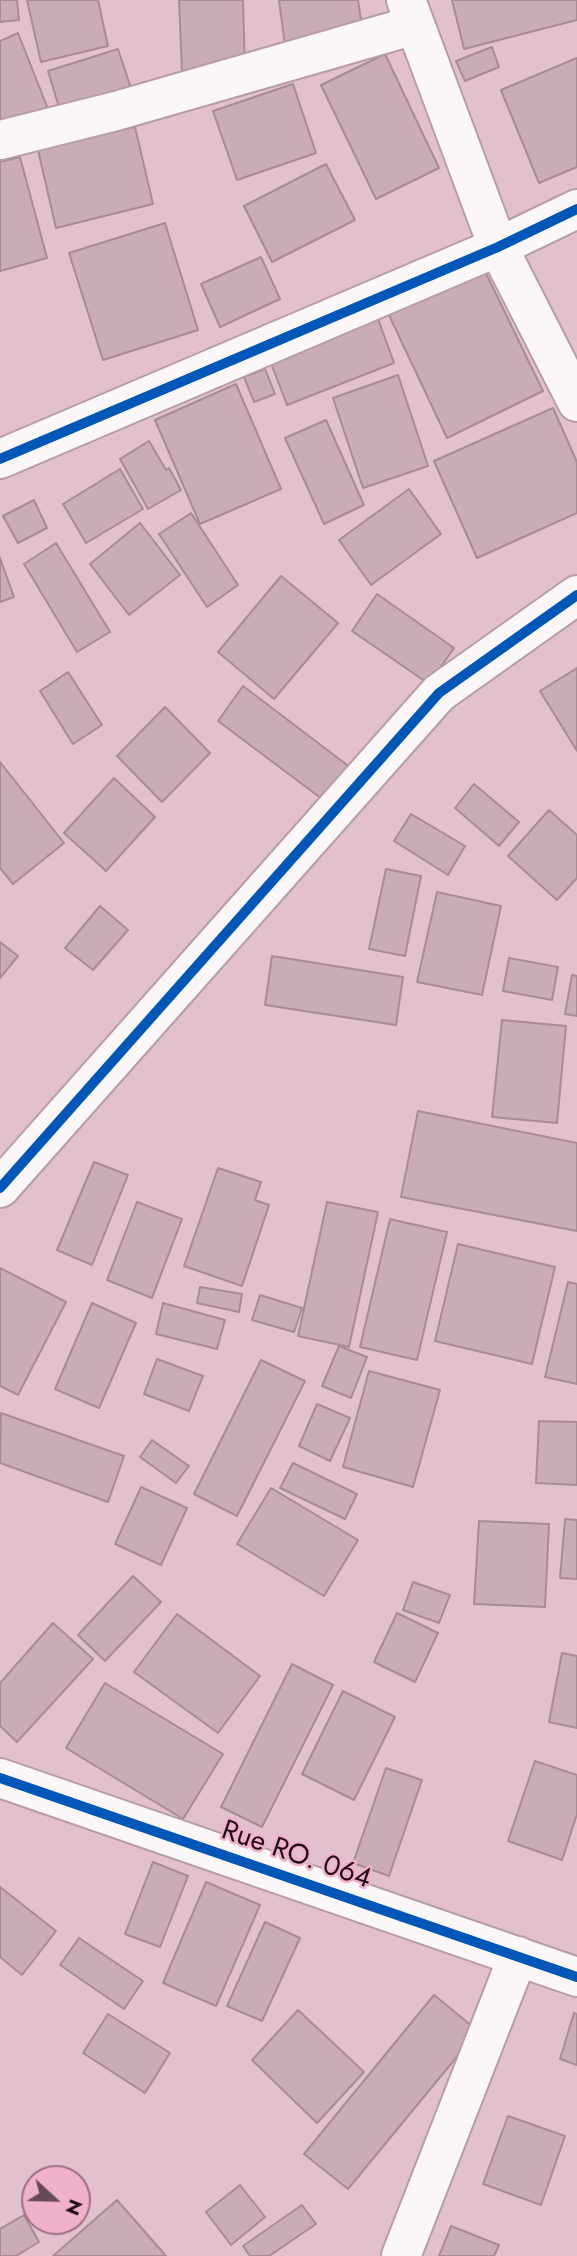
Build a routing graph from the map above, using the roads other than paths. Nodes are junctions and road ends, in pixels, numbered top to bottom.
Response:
1 (411, 12) edge
2 (0, 139) edge
3 (577, 209) edge
4 (498, 247) junction
5 (577, 402) edge
6 (0, 459) edge
7 (577, 595) edge
8 (0, 1188) edge
9 (0, 1777) edge
10 (518, 1956) junction
11 (577, 1977) edge
12 (401, 2256) edge

1 - 2 street
1 - 4 street
3 - 4 street
4 - 5 street
4 - 6 street
7 - 8 street
9 - 10 street, Rue RO. 064
10 - 11 street, Rue RO. 064
10 - 12 street

